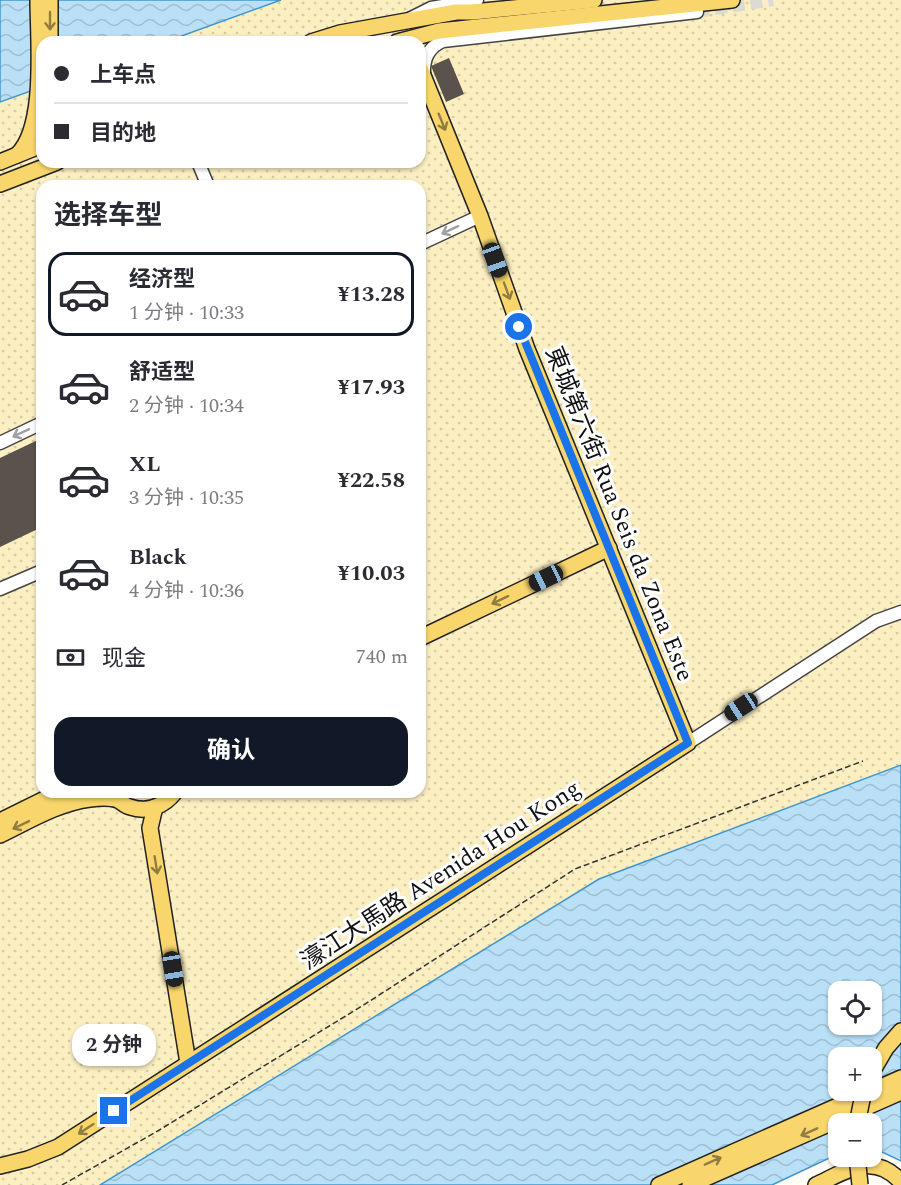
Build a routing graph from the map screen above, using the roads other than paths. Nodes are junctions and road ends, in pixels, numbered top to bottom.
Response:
1 (38, 0) edge
2 (50, 0) edge
3 (477, 0) edge
4 (501, 0) edge
5 (594, 0) edge
6 (732, 0) edge
7 (456, 12) junction
8 (697, 12) tunnel mouth
9 (406, 21) junction
10 (386, 24) junction
11 (38, 36) edge
12 (50, 36) edge
13 (330, 36) edge
14 (399, 36) edge
15 (420, 36) edge
16 (426, 56) edge
17 (426, 82) edge
18 (36, 130) edge
19 (36, 147) edge
20 (17, 154) junction
21 (0, 162) edge
22 (41, 168) edge
23 (0, 184) edge
24 (480, 216) junction
25 (426, 241) edge
26 (36, 426) edge
27 (0, 443) edge
28 (609, 548) junction
29 (36, 574) edge
30 (0, 589) edge
31 (901, 612) edge
32 (426, 635) edge
33 (688, 743) junction
34 (47, 798) edge
35 (85, 798) edge
36 (104, 798) edge
37 (169, 798) edge
38 (155, 807) junction
39 (0, 821) edge
40 (0, 835) edge
41 (901, 1031) edge
42 (882, 1055) edge
43 (188, 1063) junction
44 (901, 1078) edge
45 (901, 1092) edge
46 (0, 1166) edge
47 (858, 1167) edge
48 (901, 1182) edge
49 (659, 1185) edge
50 (690, 1185) edge
51 (816, 1185) edge
52 (860, 1185) edge

1 - 11 main road
2 -> 12 main road
3 - 9 street
4 - 7 main road
5 - 7 main road
6 - 15 main road
7 - 9 main road
8 - 16 street
9 - 10 main road
10 - 13 main road
10 - 14 main road
17 -> 24 main road, 東城第六街 Rua Seis da Zona Este
18 - 20 main road
19 - 20 main road
20 - 21 main road
22 - 23 main road
24 -> 25 street
24 -> 28 main road, 東城第六街 Rua Seis da Zona Este
26 -> 27 street
28 -> 32 main road
28 - 33 main road, 東城第六街 Rua Seis da Zona Este
29 - 30 street
31 - 33 street, 濠江大馬路 Avenida Hou Kong
33 - 43 main road, 濠江大馬路 Avenida Hou Kong
34 - 39 main road
35 -> 40 main road
36 - 38 main road
37 - 38 main road
38 -> 43 main road
41 - 42 main road
43 -> 46 main road, 濠江大馬路 Avenida Hou Kong
49 -> 44 main road
45 -> 50 main road
47 - 52 main road, bridge
48 - 51 main road

